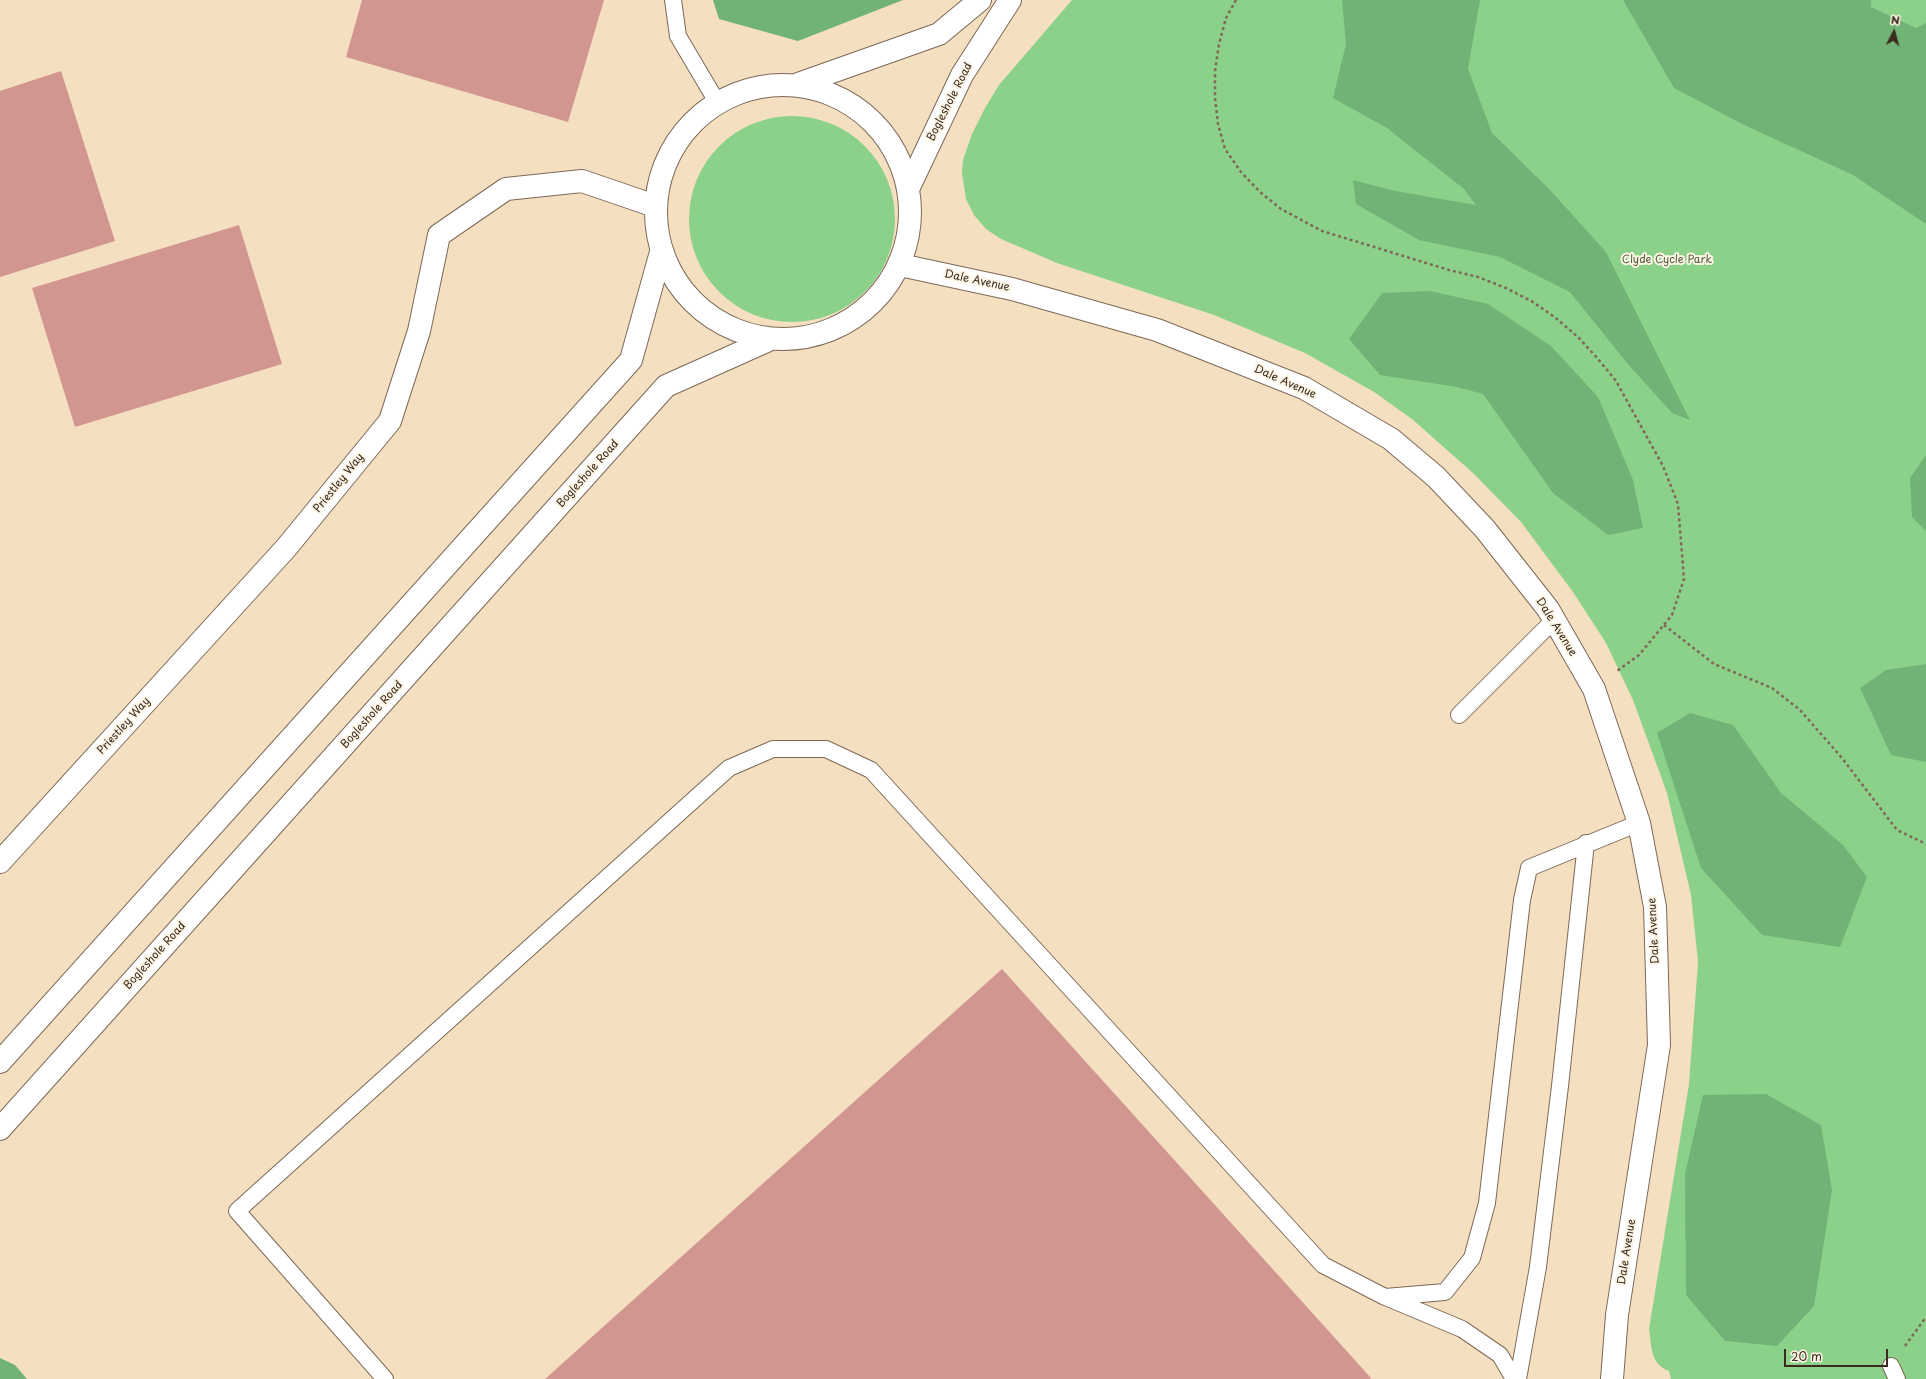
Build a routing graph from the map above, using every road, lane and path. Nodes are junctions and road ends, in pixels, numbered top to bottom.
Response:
1 (673, 0) edge
2 (980, 0) edge
3 (1010, 0) edge
4 (1236, 0) edge
5 (798, 84) junction
6 (717, 102) junction
7 (909, 187) junction
8 (655, 206) junction
9 (661, 252) junction
10 (900, 265) junction
11 (771, 339) junction
12 (1553, 621) junction
13 (1664, 625) junction
14 (1594, 689) junction
15 (1459, 715) dead end
16 (1639, 823) junction
17 (1586, 843) junction
18 (1925, 843) edge
19 (0, 862) edge
20 (0, 1062) edge
21 (0, 1130) edge
22 (1385, 1297) junction
23 (1926, 1317) edge
24 (1894, 1372) edge
25 (385, 1379) edge
26 (1514, 1379) edge
27 (1518, 1379) edge
28 (1612, 1379) edge

1 - 6 lane
2 - 5 street
3 - 7 street, Bogleshole Road
4 - 13 path
5 - 6 street
5 - 7 street
6 - 8 street
7 - 10 street
8 - 9 street
8 - 19 street, Priestley Way
9 - 11 street
9 - 20 street
10 - 11 street
10 - 12 street, Dale Avenue
11 - 21 street, Bogleshole Road
12 - 14 street, Dale Avenue
12 - 15 lane
13 - 14 path
13 - 18 path
14 - 16 street, Dale Avenue
16 - 17 lane
16 - 28 street, Dale Avenue
17 - 22 lane
17 - 27 lane
22 - 25 lane
22 - 26 lane
23 - 24 path

